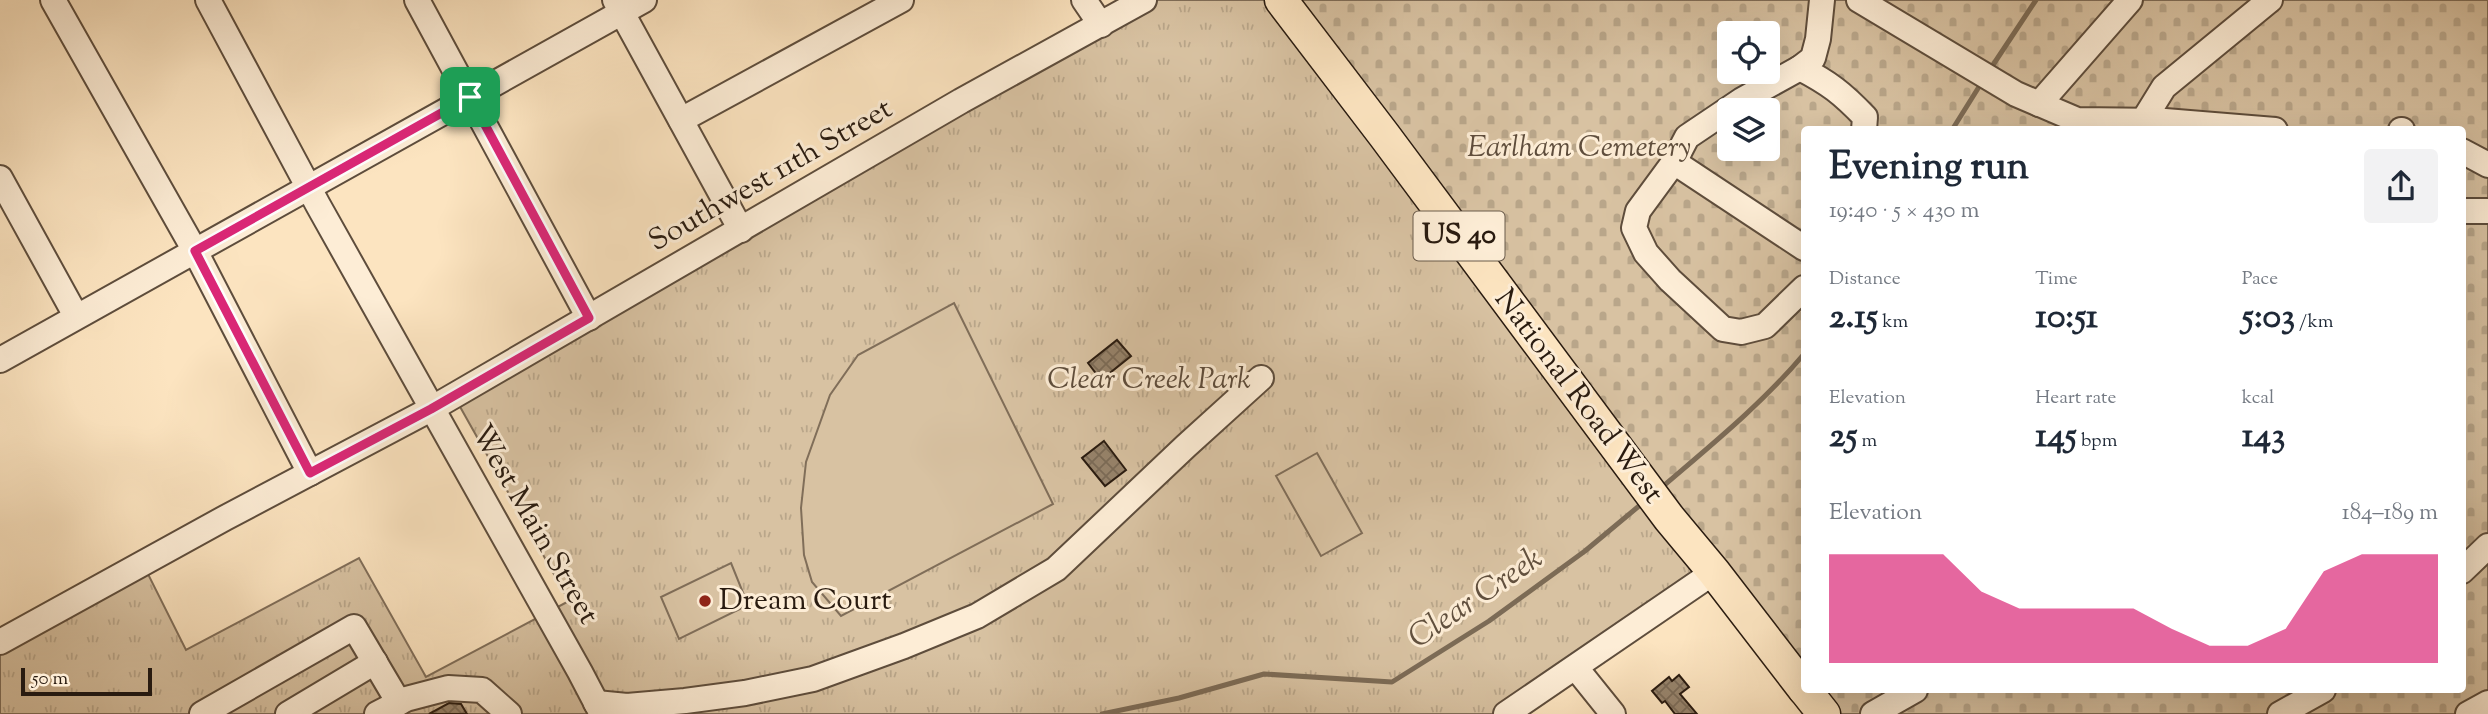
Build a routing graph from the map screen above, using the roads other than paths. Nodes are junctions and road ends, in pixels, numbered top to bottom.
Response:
1 (53, 0) edge
2 (208, 0) edge
3 (417, 0) edge
4 (644, 0) edge
5 (901, 0) edge
6 (1084, 0) edge
7 (1144, 0) edge
8 (1281, 0) edge
9 (1822, 0) edge
10 (1859, 0) edge
11 (2130, 0) edge
12 (2270, 0) edge
13 (618, 6) edge
14 (1101, 24) junction
15 (1800, 68) junction
16 (470, 97) junction
17 (2039, 104) junction
18 (681, 120) junction
19 (2143, 121) junction
20 (1864, 126) edge
21 (2216, 126) edge
22 (2466, 153) edge
23 (1674, 162) junction
24 (2488, 165) edge
25 (0, 178) edge
26 (309, 188) junction
27 (2466, 211) edge
28 (2488, 211) edge
29 (741, 230) junction
30 (1801, 246) edge
31 (195, 251) junction
32 (1801, 291) edge
33 (76, 316) junction
34 (589, 318) junction
35 (0, 360) edge
36 (1261, 378) dead end
37 (431, 409) junction
38 (310, 473) junction
39 (2488, 546) edge
40 (2466, 567) edge
41 (1714, 572) junction
42 (0, 642) edge
43 (375, 662) junction
44 (1576, 668) junction
45 (1801, 685) edge
46 (1807, 693) edge
47 (2318, 693) edge
48 (1907, 702) edge
49 (2488, 703) edge
50 (388, 708) edge
51 (599, 711) edge
52 (202, 714) edge
53 (288, 714) edge
54 (509, 714) edge
55 (1506, 714) edge
56 (1613, 714) edge
57 (1824, 714) edge
58 (1873, 714) edge
59 (2280, 714) edge
60 (2468, 714) edge

1 - 31 street
2 - 26 street, West Main Street
3 - 16 street
4 - 13 street
5 - 18 street
6 - 14 street
7 - 14 street, Southwest 11th Street
8 - 41 main road, National Road West / US 40
9 - 15 street
10 - 17 street
11 - 17 street
12 - 19 street
13 - 16 street
13 - 18 street
14 - 29 street, Southwest 11th Street
15 - 20 street
15 - 23 street
16 - 26 street
16 - 34 street
17 - 19 street
18 - 29 street
19 - 21 street
22 - 24 street
23 - 30 street
23 - 32 street
25 - 33 street
26 - 31 street
26 - 37 street, West Main Street
27 - 28 street
29 - 34 street, Southwest 11th Street
31 - 33 street
31 - 38 street
33 - 35 street
34 - 37 street, Southwest 11th Street
36 - 51 street
37 - 38 street, Southwest 11th Street
37 - 51 street, West Main Street
38 - 42 street, Southwest 11th Street
39 - 40 street
41 - 44 street
41 - 45 main road, National Road West / US 40
43 - 50 street
43 - 52 street
43 - 53 street
44 - 55 street
44 - 56 street
46 - 57 main road, National Road West / US 40
47 - 59 street
48 - 58 street
49 - 60 street
50 - 54 street

